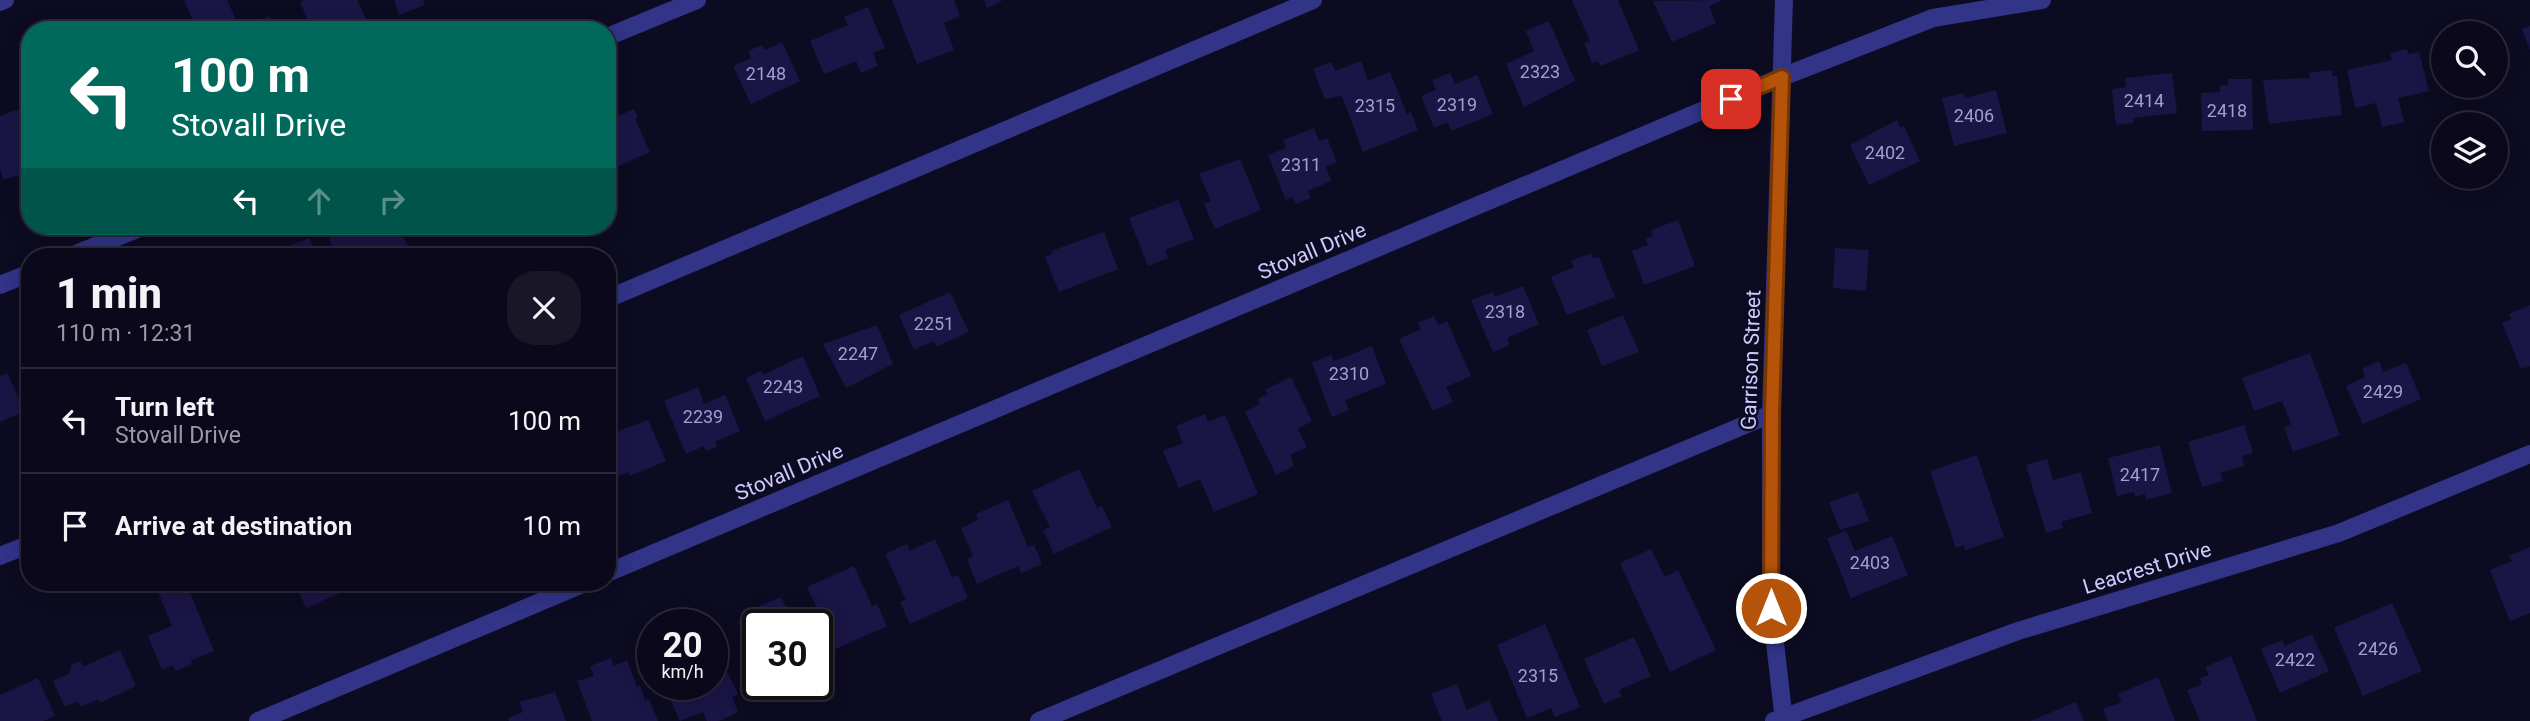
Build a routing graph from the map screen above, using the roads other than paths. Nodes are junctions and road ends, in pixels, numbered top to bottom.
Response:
1 (5, 0) edge
2 (697, 0) edge
3 (1313, 0) edge
4 (1784, 0) edge
5 (2042, 0) edge
6 (0, 2) edge
7 (616, 33) edge
8 (1782, 77) junction
9 (123, 235) edge
10 (90, 248) edge
11 (21, 277) edge
12 (0, 285) edge
13 (616, 295) edge
14 (1772, 414) junction
15 (2530, 454) edge
16 (21, 548) edge
17 (0, 556) edge
18 (616, 569) edge
19 (566, 591) edge
20 (1781, 720) edge
21 (258, 721) edge
22 (1039, 721) edge

1 - 6 street
2 - 7 street
3 - 13 street
4 - 8 street, Garrison Street
5 - 8 street, Stovall Drive
8 - 14 street, Garrison Street
8 - 18 street, Stovall Drive
9 - 10 street
11 - 12 street
14 - 20 street, Garrison Street
14 - 22 street
15 - 20 street, Leacrest Drive
16 - 17 street
19 - 21 street

